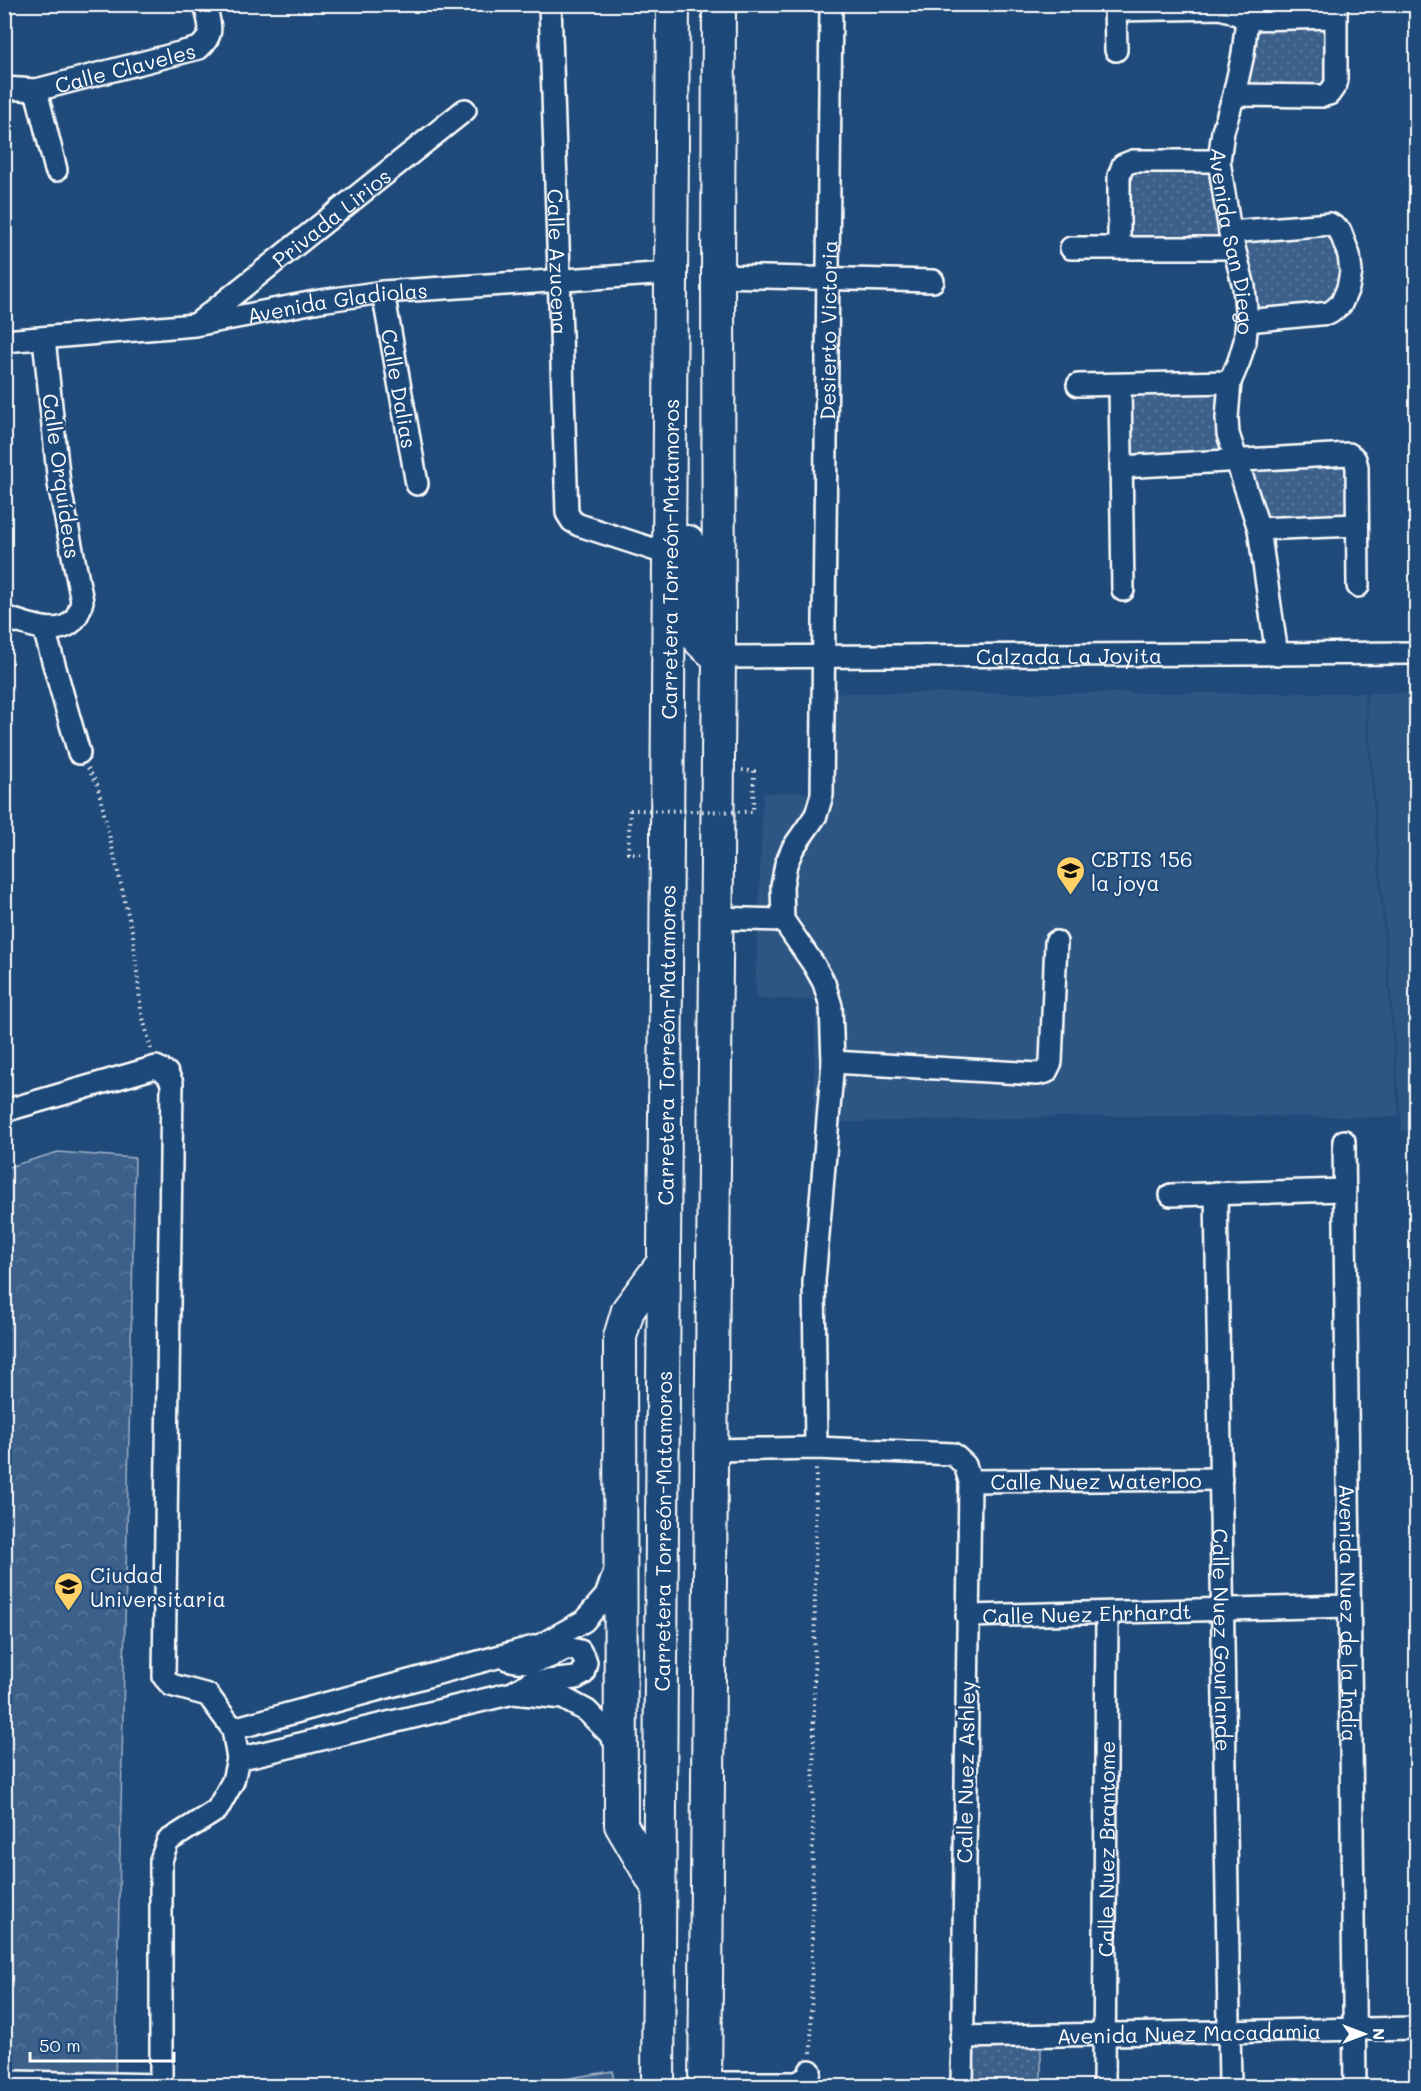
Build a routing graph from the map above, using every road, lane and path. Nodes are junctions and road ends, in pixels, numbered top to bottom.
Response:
1 (205, 4) edge
2 (550, 4) edge
3 (673, 4) edge
4 (719, 4) edge
5 (736, 4) edge
6 (831, 4) edge
7 (1416, 4) edge
8 (1116, 7) edge
9 (1336, 11) edge
10 (1244, 12) edge
11 (1416, 18) edge
12 (1116, 50) dead end
13 (4, 88) edge
14 (36, 90) junction
15 (1234, 95) junction
16 (465, 110) dead end
17 (1219, 161) junction
18 (56, 170) dead end
19 (1232, 240) junction
20 (1071, 248) dead end
21 (1119, 248) junction
22 (718, 263) junction
23 (828, 279) junction
24 (560, 280) junction
25 (933, 281) dead end
26 (670, 283) junction
27 (383, 292) junction
28 (1247, 321) junction
29 (195, 325) junction
30 (44, 338) junction
31 (4, 341) edge
32 (1230, 382) junction
33 (1078, 385) dead end
34 (1120, 393) junction
35 (1237, 461) junction
36 (1121, 467) junction
37 (417, 484) dead end
38 (1358, 525) junction
39 (1259, 530) junction
40 (668, 554) junction
41 (1358, 586) dead end
42 (1123, 590) dead end
43 (4, 617) edge
44 (44, 629) junction
45 (1416, 653) edge
46 (1277, 655) junction
47 (719, 657) junction
48 (825, 657) junction
49 (79, 753) joint
50 (718, 770) junction
51 (666, 855) junction
52 (717, 918) junction
53 (783, 920) junction
54 (1056, 942) dead end
55 (833, 1062) junction
56 (156, 1067) junction
57 (4, 1110) edge
58 (1344, 1141) dead end
59 (1345, 1190) junction
60 (1216, 1193) junction
61 (1171, 1195) dead end
62 (663, 1263) junction
63 (816, 1448) junction
64 (713, 1450) junction
65 (961, 1460) joint
66 (1221, 1479) junction
67 (970, 1481) junction
68 (620, 1557) junction
69 (1350, 1606) junction
70 (1223, 1611) junction
71 (1107, 1613) junction
72 (967, 1616) junction
73 (498, 1657) junction
74 (513, 1693) junction
75 (233, 1729) junction
76 (620, 1749) junction
77 (238, 1759) junction
78 (659, 1890) junction
79 (1355, 2028) junction
80 (1416, 2028) edge
81 (1229, 2032) junction
82 (1103, 2035) junction
83 (961, 2037) junction
84 (810, 2071) joint
85 (15, 2084) edge
86 (70, 2085) edge
87 (705, 2085) edge
88 (161, 2086) edge
89 (658, 2086) edge
90 (962, 2086) edge
91 (1104, 2086) edge
92 (1230, 2086) edge
93 (1356, 2086) edge

1 - 14 street, Calle Claveles
2 - 24 street, Calle Azucena
3 - 26 highway, Carretera Torreón-Matamoros
4 - 22 highway
5 - 22 highway
6 - 23 street, Desierto Victoria
7 - 11 path
8 - 10 street
8 - 12 street
9 - 10 street
9 - 15 street
10 - 15 street, Avenida San Diego
13 - 14 street, Calle Claveles
14 - 18 street
15 - 17 street, Avenida San Diego
16 - 29 street, Privada Lirios
17 - 19 street, Avenida San Diego
17 - 21 street
19 - 21 street
19 - 28 street, Avenida San Diego
19 - 28 street
20 - 21 street
22 - 23 street
22 - 47 highway
23 - 25 street
23 - 48 street, Desierto Victoria
24 - 26 street, Avenida Gladiolas
24 - 27 street, Avenida Gladiolas
24 - 40 street, Calle Azucena
26 - 40 highway, Carretera Torreón-Matamoros
26 - 47 highway
27 - 29 street, Avenida Gladiolas
27 - 37 street, Calle Dalias
28 - 32 street, Avenida San Diego
29 - 30 street, Avenida Gladiolas
30 - 31 street, Avenida Gladiolas
30 - 44 street, Calle Orquídeas
32 - 34 street
32 - 35 street, Avenida San Diego
33 - 34 street
34 - 36 street
35 - 36 street
35 - 38 street
35 - 39 street, Avenida San Diego
36 - 42 street
38 - 39 street
38 - 41 street
39 - 46 street, Avenida San Diego
40 - 51 highway, Carretera Torreón-Matamoros
43 - 44 street
44 - 49 street
45 - 46 street, Calzada La Joyita
46 - 48 street, Calzada La Joyita
47 - 48 street, Calzada La Joyita
47 - 50 highway
48 - 53 street, Desierto Victoria
49 - 56 path
50 - 51 path, bridge
50 - 52 highway
51 - 62 highway, Carretera Torreón-Matamoros
52 - 53 street
52 - 64 highway
53 - 55 street
54 - 55 street
55 - 63 street
56 - 57 street
56 - 75 street
58 - 59 street, Avenida Nuez de la India
59 - 60 street
59 - 69 street, Avenida Nuez de la India
60 - 61 street
60 - 66 street, Calle Nuez Gourlande
62 - 68 highway
62 - 78 highway, Carretera Torreón-Matamoros
63 - 64 street, Calle Nuez Waterloo
63 - 65 street, Calle Nuez Waterloo
63 - 84 path
64 - 87 highway
65 - 67 street, Calle Nuez Ashley
66 - 67 street, Calle Nuez Waterloo
66 - 70 street, Calle Nuez Gourlande
67 - 72 street, Calle Nuez Ashley
68 - 73 street
68 - 76 highway
69 - 70 street, Calle Nuez Ehrhardt
69 - 79 street, Avenida Nuez de la India
70 - 71 street, Calle Nuez Ehrhardt
70 - 81 street, Calle Nuez Gourlande
71 - 72 street, Calle Nuez Ehrhardt
71 - 82 street, Calle Nuez Brantome
72 - 83 street, Calle Nuez Ashley
73 - 74 street
73 - 75 street
74 - 76 street
74 - 77 street
75 - 77 street
76 - 78 highway
77 - 88 street
78 - 89 highway, Carretera Torreón-Matamoros
79 - 80 street, Avenida Nuez Macadamia
79 - 81 street, Avenida Nuez Macadamia
79 - 93 street, Avenida Nuez de la India
81 - 82 street, Avenida Nuez Macadamia
81 - 92 street, Calle Nuez Gourlande
82 - 83 street, Avenida Nuez Macadamia
82 - 91 street, Calle Nuez Brantome
83 - 90 street, Calle Nuez Ashley
84 - 87 street
85 - 86 street
86 - 88 street

